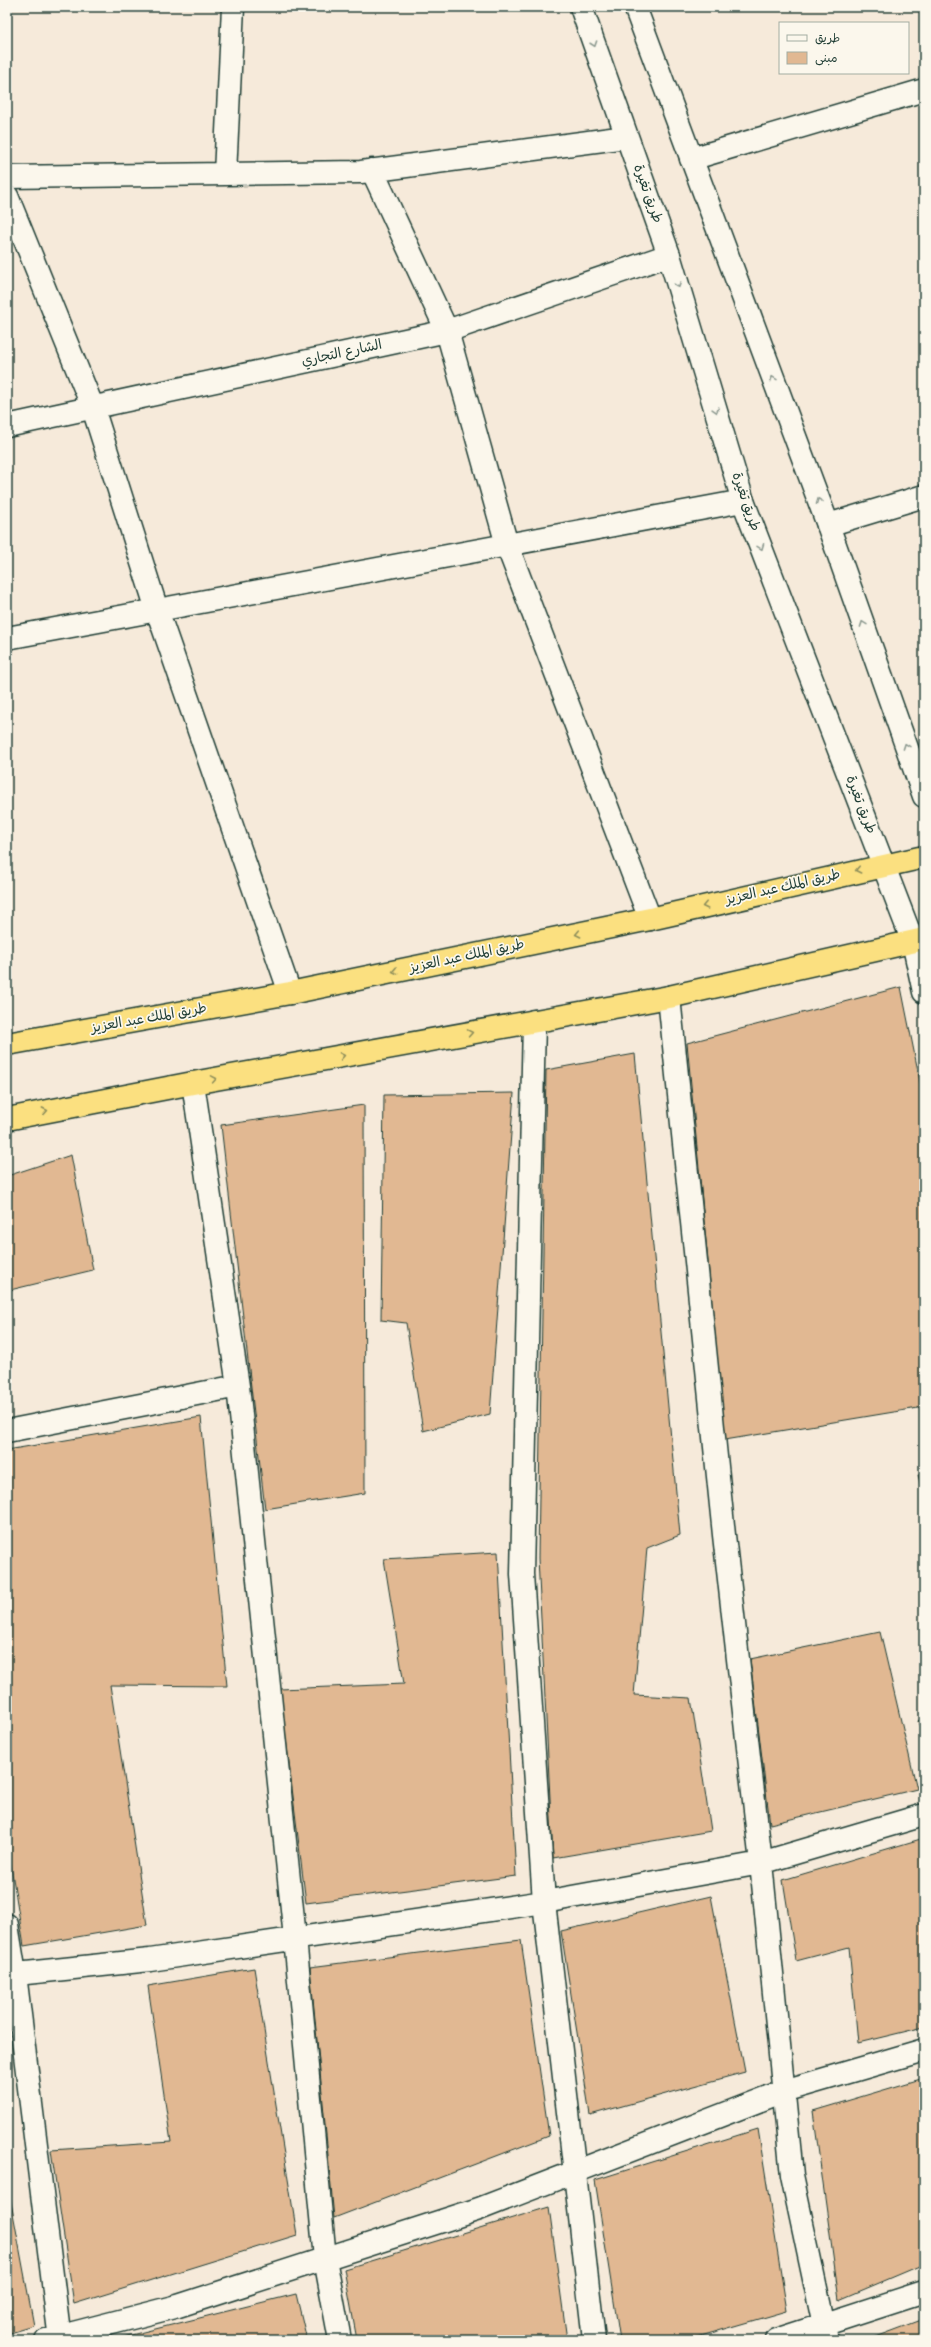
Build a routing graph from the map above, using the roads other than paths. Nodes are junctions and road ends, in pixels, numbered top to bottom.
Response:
1 (233, 7) edge
2 (581, 7) edge
3 (635, 7) edge
4 (924, 90) edge
5 (626, 137) junction
6 (691, 159) junction
7 (372, 170) junction
8 (225, 174) junction
9 (7, 177) edge
10 (7, 196) edge
11 (669, 255) junction
12 (447, 332) junction
13 (93, 408) junction
14 (7, 426) edge
15 (924, 496) edge
16 (743, 501) junction
17 (828, 525) junction
18 (507, 545) junction
19 (157, 610) junction
20 (7, 638) edge
21 (924, 796) edge
22 (924, 857) edge
23 (883, 865) junction
24 (650, 919) junction
25 (918, 940) edge
26 (924, 992) edge
27 (290, 993) junction
28 (670, 997) junction
29 (534, 1021) junction
30 (7, 1044) edge
31 (193, 1083) junction
32 (7, 1119) edge
33 (238, 1386) junction
34 (7, 1431) edge
35 (924, 1815) edge
36 (761, 1863) junction
37 (544, 1902) junction
38 (7, 1925) edge
39 (295, 1938) junction
40 (11, 1974) edge
41 (924, 2050) edge
42 (784, 2090) junction
43 (575, 2172) junction
44 (325, 2259) junction
45 (924, 2292) edge
46 (825, 2332) edge
47 (56, 2339) edge
48 (340, 2340) edge
49 (594, 2340) edge
50 (776, 2340) edge

1 - 8 street
2 -> 5 street, طريق تغيرة
3 - 6 street
4 - 6 street
5 - 7 street
5 - 11 street, طريق تغيرة
17 -> 6 street
7 - 8 street
7 - 12 street
8 - 9 street
10 - 13 street
11 - 12 street, الشارع التجاري
11 -> 16 street, طريق تغيرة
12 - 13 street, الشارع التجاري
12 - 18 street
13 - 14 street, الشارع التجاري
13 - 19 street
15 - 17 street
16 - 18 street
16 -> 23 street, طريق تغيرة
21 -> 17 street
18 - 19 street
18 - 24 street
19 - 20 street
19 - 27 street
22 - 23 highway, طريق الملك عبد العزيز
23 -> 24 highway, طريق الملك عبد العزيز
23 - 25 street, طريق تغيرة
24 -> 27 highway, طريق الملك عبد العزيز
25 - 26 street, طريق تغيرة
25 - 28 highway
27 - 30 highway, طريق الملك عبد العزيز
28 - 29 highway
28 - 36 street
31 -> 29 highway
29 - 37 street
32 -> 31 highway
31 - 33 street
33 - 34 street
33 - 39 street
35 - 36 street
36 - 37 street
36 - 42 street
37 - 39 street
37 - 43 street
38 - 40 street
39 - 40 street
39 - 44 street
40 - 47 street
41 - 42 street
42 - 43 street
42 - 46 street
43 - 44 street
43 - 49 street
44 - 47 street
44 - 48 street
45 - 46 street
46 - 50 street

